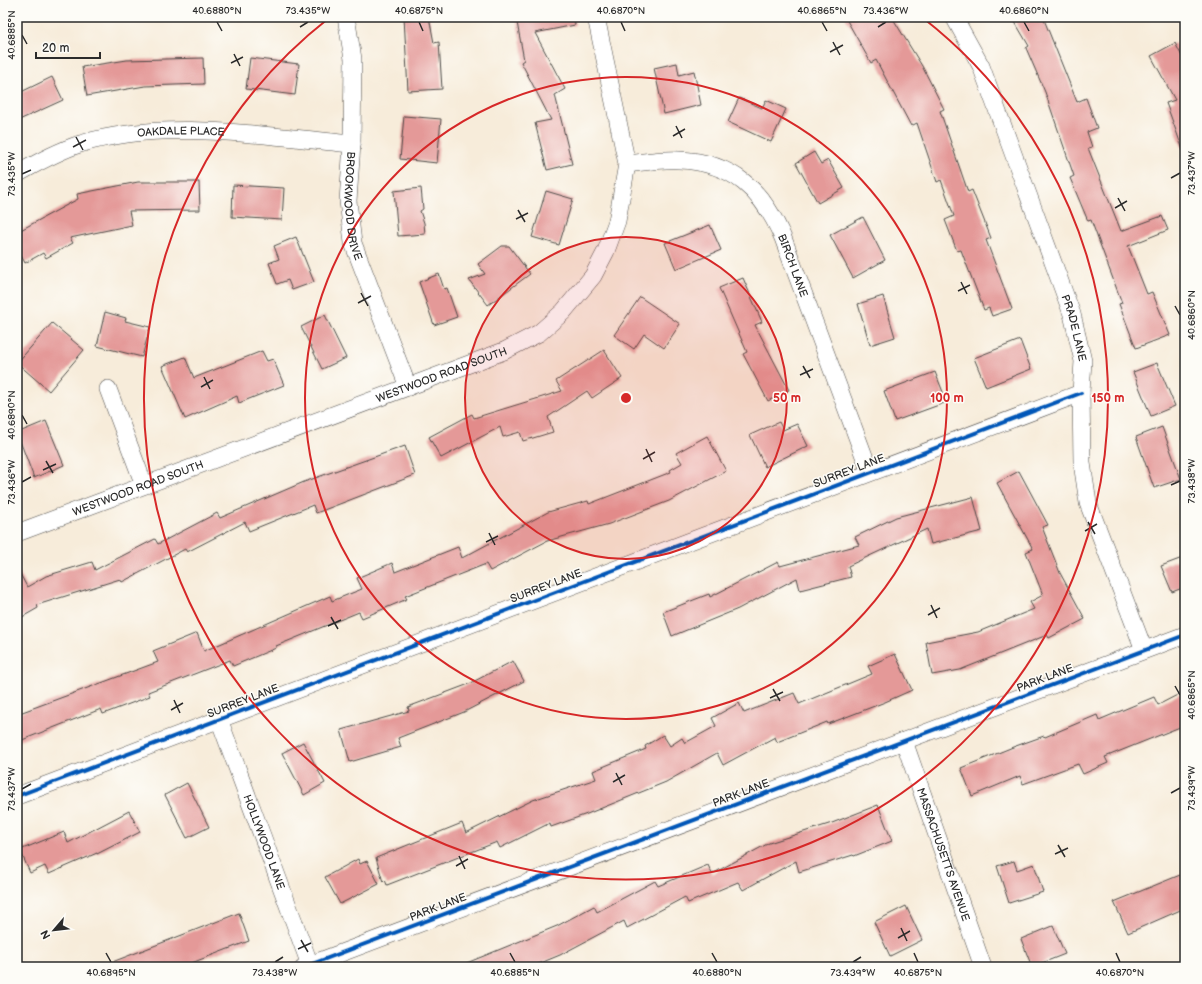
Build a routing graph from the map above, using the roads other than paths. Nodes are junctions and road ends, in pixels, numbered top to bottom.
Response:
1 (346, 17) edge
2 (596, 17) edge
3 (954, 17) edge
4 (352, 144) junction
5 (627, 164) junction
6 (17, 174) edge
7 (408, 386) junction
8 (108, 389) dead end
9 (1081, 393) junction
10 (870, 472) junction
11 (144, 485) junction
12 (17, 533) edge
13 (1185, 635) edge
14 (1144, 650) junction
15 (219, 719) junction
16 (904, 741) junction
17 (17, 796) edge
18 (307, 966) edge
19 (982, 967) edge

1 - 4 street, BROOKWOOD DRIVE
2 - 5 street, WESTWOOD ROAD SOUTH
3 - 9 street, PRADE LANE
4 - 6 street, OAKDALE PLACE
4 - 7 street, BROOKWOOD DRIVE
5 - 7 street, WESTWOOD ROAD SOUTH
5 - 10 street, BIRCH LANE
7 - 11 street, WESTWOOD ROAD SOUTH
8 - 11 street
9 - 10 street, SURREY LANE
9 - 14 street, PRADE LANE
10 - 15 street, SURREY LANE
11 - 12 street, WESTWOOD ROAD SOUTH
13 - 14 street, PARK LANE
14 - 16 street, PARK LANE
15 - 17 street, SURREY LANE
15 - 18 street, HOLLYWOOD LANE
16 - 18 street, PARK LANE
16 - 19 street, MASSACHUSETTS AVENUE

